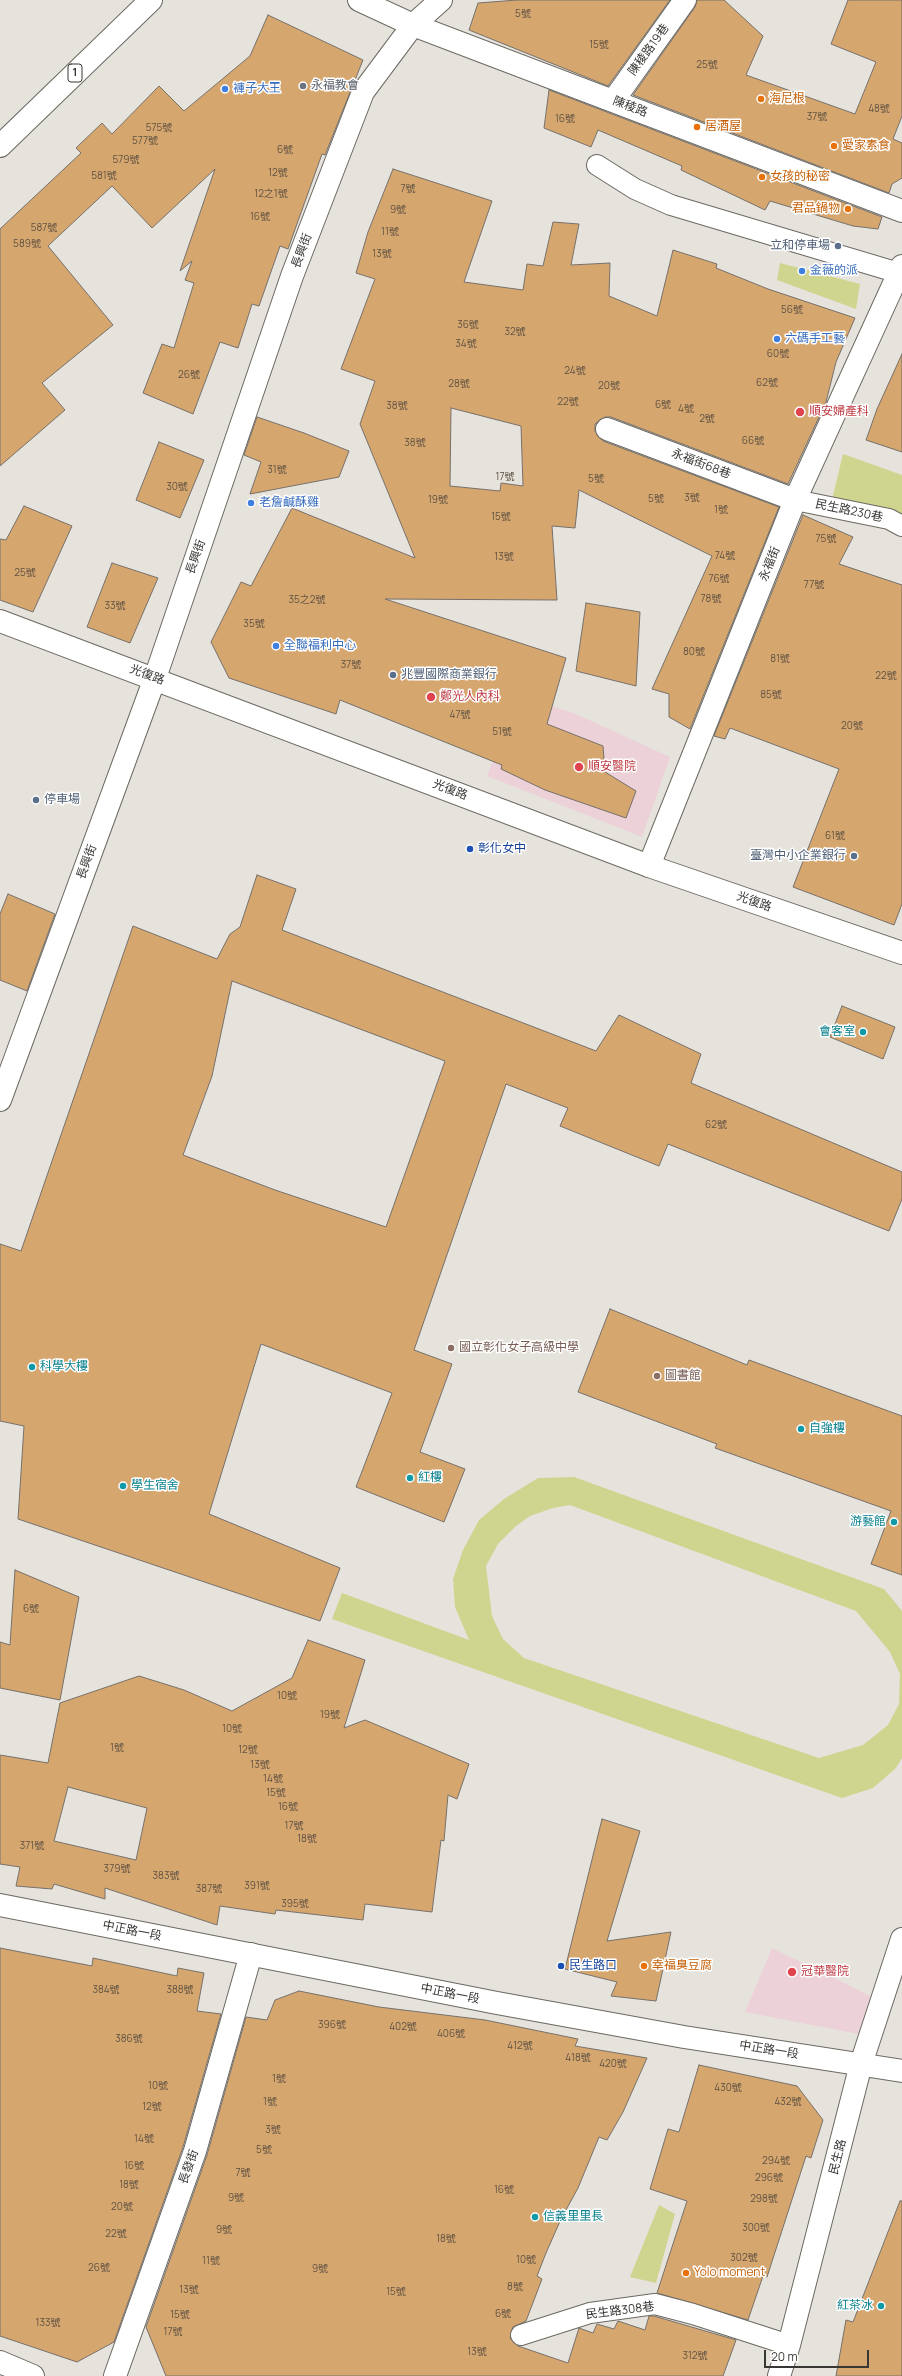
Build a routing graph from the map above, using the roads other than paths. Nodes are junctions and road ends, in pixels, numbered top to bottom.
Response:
1 (151, 0) edge
2 (359, 0) edge
3 (441, 0) edge
4 (685, 0) edge
5 (413, 25) junction
6 (613, 101) junction
7 (0, 146) edge
8 (597, 165) dead end
9 (902, 211) edge
10 (901, 269) edge
11 (607, 429) dead end
12 (795, 500) junction
13 (902, 526) edge
14 (0, 621) edge
15 (155, 678) junction
16 (649, 866) junction
17 (902, 953) edge
18 (0, 1100) edge
19 (0, 1905) edge
20 (902, 1939) edge
21 (251, 1954) junction
22 (862, 2064) junction
23 (902, 2071) edge
24 (521, 2336) dead end
25 (789, 2345) junction
26 (0, 2362) edge
27 (34, 2376) edge
28 (116, 2376) edge
29 (778, 2376) edge

1 - 7 street, 1
2 - 5 street, 陳稜路
3 - 5 street, 長興街
4 - 6 street, 陳稜路19巷
5 - 6 street, 陳稜路
5 - 15 street, 長興街
6 - 9 street, 陳稜路
8 - 10 lane
10 - 12 street, 永福街
11 - 12 street, 永福街68巷
12 - 13 lane, 民生路230巷
12 - 16 street, 永福街
14 - 15 street, 光復路
15 - 16 street, 光復路
15 - 18 street, 長興街
16 - 17 street, 光復路
19 - 21 street, 中正路一段
20 - 22 street, 民生路
21 - 22 street, 中正路一段
21 - 28 street, 長發街
22 - 23 street, 中正路一段
22 - 25 street, 民生路
24 - 25 lane, 民生路308巷
25 - 29 street, 民生路
26 - 27 street

